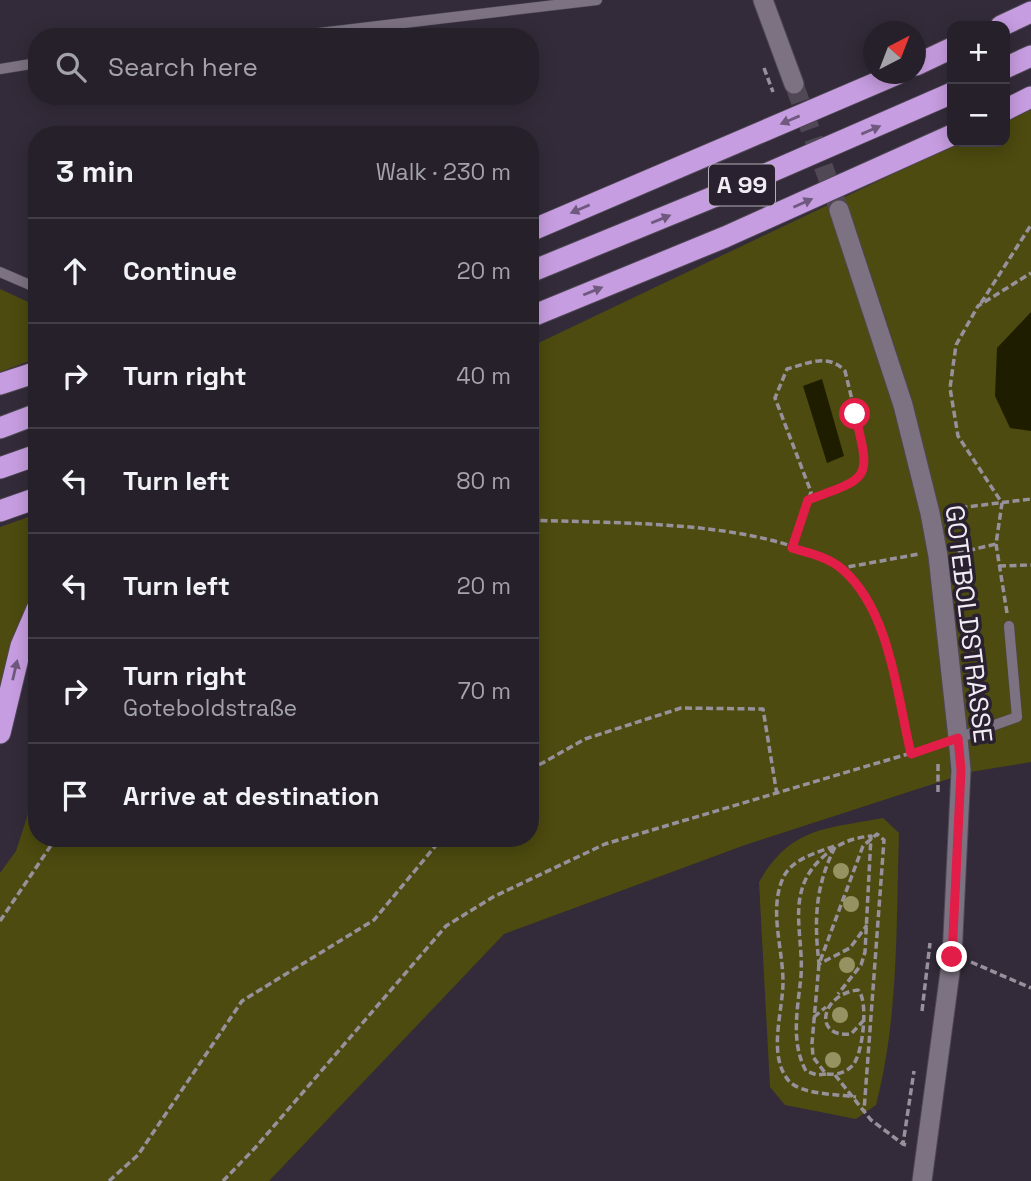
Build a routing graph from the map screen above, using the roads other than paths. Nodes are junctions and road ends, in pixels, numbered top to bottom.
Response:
1 (597, 0) edge
2 (763, 0) edge
3 (1031, 12) edge
4 (1010, 22) edge
5 (362, 28) edge
6 (947, 50) edge
7 (1031, 56) edge
8 (926, 60) edge
9 (28, 64) edge
10 (1010, 66) edge
11 (0, 69) edge
12 (794, 84) tunnel mouth
13 (874, 84) edge
14 (947, 95) edge
15 (1031, 97) edge
16 (1010, 108) edge
17 (947, 137) edge
18 (839, 210) tunnel mouth
19 (539, 227) edge
20 (539, 268) edge
21 (0, 272) edge
22 (28, 284) edge
23 (539, 313) edge
24 (28, 375) edge
25 (0, 384) edge
26 (28, 417) edge
27 (0, 428) edge
28 (28, 458) edge
29 (0, 468) edge
30 (28, 501) edge
31 (0, 511) edge
32 (1009, 626) road end
33 (28, 629) edge
34 (0, 733) edge
35 (958, 738) junction
36 (922, 1181) edge

1 - 5 lane
2 - 12 street
3 - 4 highway
6 - 8 highway
7 - 10 highway
9 - 11 lane
13 -> 19 highway, A 99
20 -> 14 highway, A 99
15 - 16 highway
23 -> 17 highway
18 - 35 street, GOTEBOLDSTRASSE
21 - 22 lane
24 - 25 highway
26 - 27 highway
28 - 29 highway
30 - 31 highway
32 - 35 lane
34 -> 33 highway
35 - 36 street, GOTEBOLDSTRASSE

